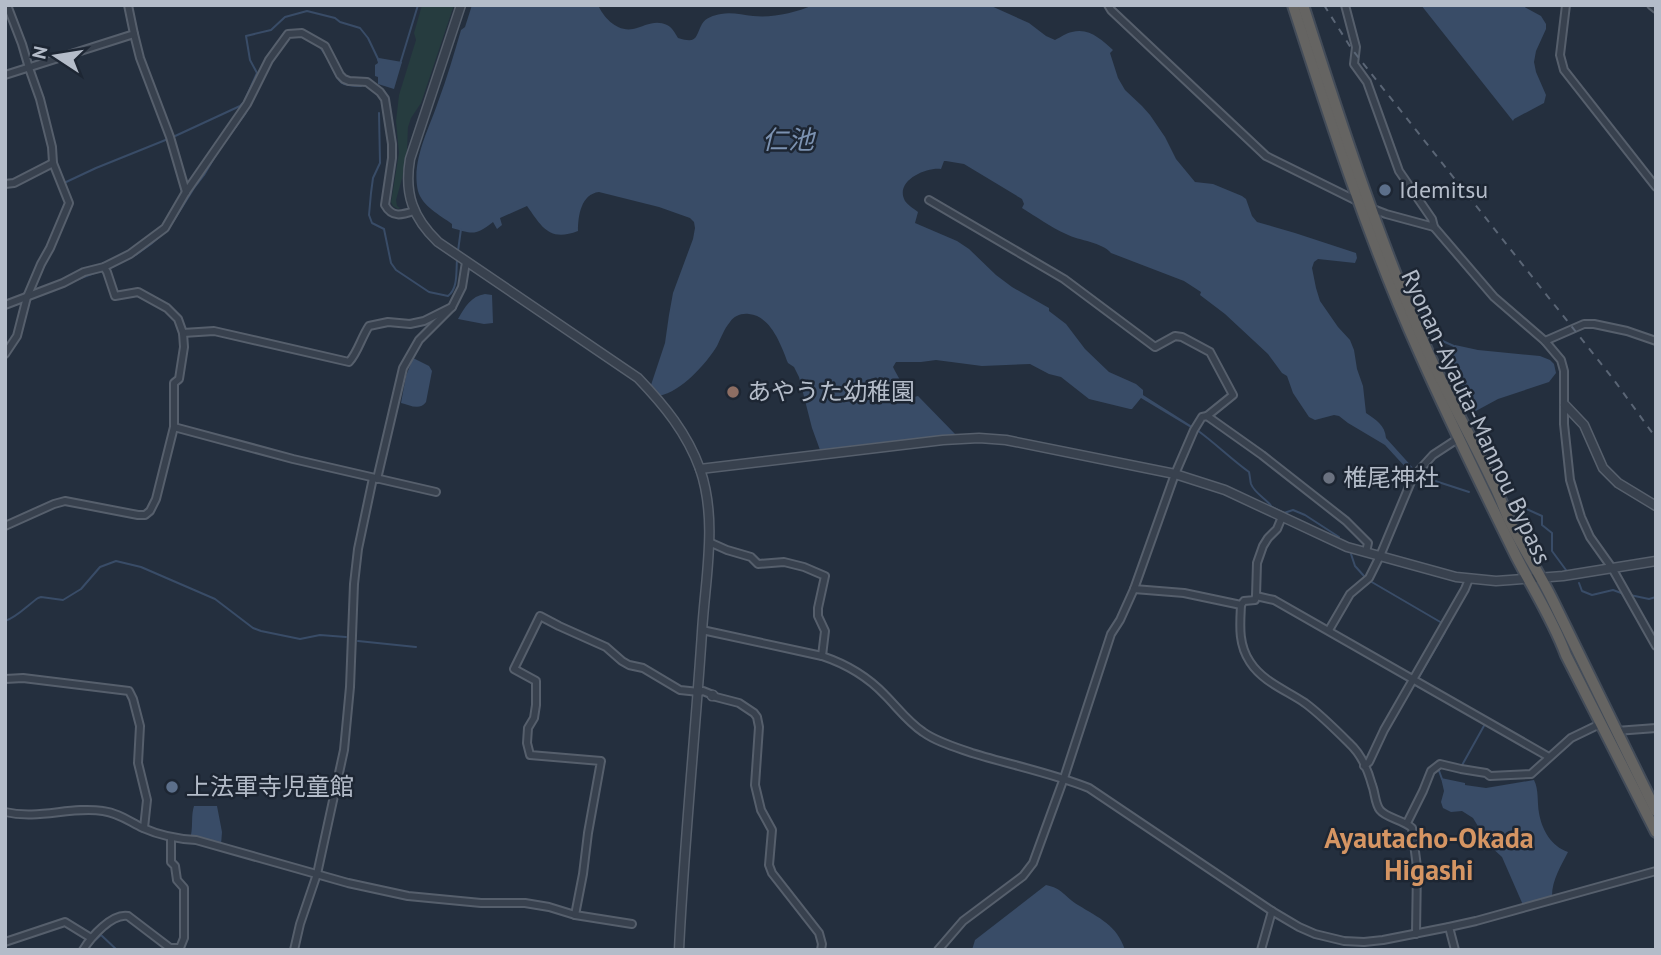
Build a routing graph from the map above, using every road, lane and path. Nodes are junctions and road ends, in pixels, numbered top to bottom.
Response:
1 (7, 5) edge
2 (128, 5) edge
3 (461, 5) edge
4 (1108, 5) edge
5 (1293, 5) edge
6 (1303, 5) edge
7 (1345, 5) edge
8 (1566, 5) edge
9 (1651, 5) edge
10 (1656, 9) edge
11 (134, 34) junction
12 (29, 68) junction
13 (5, 75) edge
14 (53, 163) junction
15 (5, 184) edge
16 (1656, 187) edge
17 (186, 192) junction
18 (929, 200) dead end
19 (1358, 201) junction
20 (1372, 209) junction
21 (414, 211) junction
22 (1434, 227) junction
23 (464, 261) junction
24 (105, 269) junction
25 (27, 297) junction
26 (5, 305) edge
27 (452, 307) junction
28 (183, 333) junction
29 (1545, 341) junction
30 (1656, 341) edge
31 (5, 354) edge
32 (1565, 405) junction
33 (1207, 416) junction
34 (174, 427) junction
35 (1459, 438) junction
36 (700, 469) junction
37 (1175, 474) junction
38 (375, 478) junction
39 (436, 492) dead end
40 (1656, 506) edge
41 (1283, 517) junction
42 (5, 526) edge
43 (709, 542) junction
44 (1366, 552) junction
45 (1380, 556) junction
46 (1656, 561) edge
47 (1612, 568) junction
48 (1534, 578) junction
49 (1469, 579) junction
50 (1134, 589) junction
51 (1256, 596) junction
52 (1241, 605) junction
53 (702, 630) junction
54 (1329, 630) junction
55 (1656, 646) edge
56 (822, 656) junction
57 (5, 679) edge
58 (1413, 680) junction
59 (699, 692) junction
60 (1602, 723) junction
61 (1656, 728) edge
62 (1616, 731) junction
63 (1549, 757) junction
64 (1364, 766) junction
65 (1065, 778) junction
66 (1656, 811) edge
67 (5, 812) edge
68 (1407, 823) junction
69 (144, 828) junction
70 (1656, 832) edge
71 (171, 838) junction
72 (1656, 871) edge
73 (317, 874) junction
74 (1272, 911) junction
75 (575, 915) junction
76 (632, 924) dead end
77 (1449, 928) junction
78 (1416, 934) junction
79 (91, 938) junction
80 (5, 942) edge
81 (83, 950) edge
82 (294, 950) edge
83 (679, 950) edge
84 (821, 950) edge
85 (939, 950) edge
86 (1261, 950) edge
87 (1455, 950) edge

1 - 12 street
2 - 11 street
3 - 21 street
4 - 19 street
5 - 19 highway, Ryonan-Ayauta-Mannou Bypass
6 - 20 highway, Ryonan-Ayauta-Mannou Bypass
7 - 22 street
8 - 16 street
9 - 10 street
11 - 12 street
11 - 17 street
12 - 13 street
12 - 14 street
14 - 15 street
14 - 25 street
17 - 21 street
17 - 24 street
18 - 33 street
19 - 20 street
19 - 35 highway, Ryonan-Ayauta-Mannou Bypass
20 - 22 street
20 - 48 highway, Ryonan-Ayauta-Mannou Bypass
21 - 23 street
22 - 29 street
23 - 27 street
23 - 36 street
24 - 25 street
24 - 28 street
25 - 26 street
25 - 31 street
27 - 28 street
27 - 38 street
28 - 34 street
29 - 30 street
29 - 32 street
32 - 40 street
32 - 47 street
33 - 37 street
33 - 44 street
34 - 38 street
34 - 42 street
35 - 45 street
35 - 48 highway, Ryonan-Ayauta-Mannou Bypass
36 - 37 street
36 - 43 street
37 - 41 street
37 - 50 street
38 - 39 street
38 - 73 street
41 - 44 street
41 - 51 street
43 - 53 street
43 - 56 street
44 - 45 street
45 - 49 street
45 - 54 street
46 - 47 street
47 - 48 street
47 - 55 street
48 - 49 street
48 - 60 highway, Ryonan-Ayauta-Mannou Bypass
48 - 62 highway, Ryonan-Ayauta-Mannou Bypass
49 - 58 street
50 - 52 street
50 - 65 street
51 - 52 street
51 - 54 street
52 - 64 street
53 - 56 street
53 - 59 street
54 - 58 street
56 - 65 street
57 - 69 street
58 - 63 street
58 - 64 street
59 - 75 street
59 - 83 street
59 - 84 street
60 - 63 street
60 - 70 highway, Ryonan-Ayauta-Mannou Bypass
61 - 62 street
62 - 66 highway, Ryonan-Ayauta-Mannou Bypass
63 - 68 street
64 - 68 street
65 - 74 street
65 - 85 street
67 - 69 street
68 - 78 street
69 - 71 street
71 - 73 street
71 - 79 street
72 - 77 street
73 - 75 street
73 - 82 street
74 - 78 street
74 - 86 street
75 - 76 street
77 - 78 street
77 - 87 street
79 - 80 street
79 - 81 street

